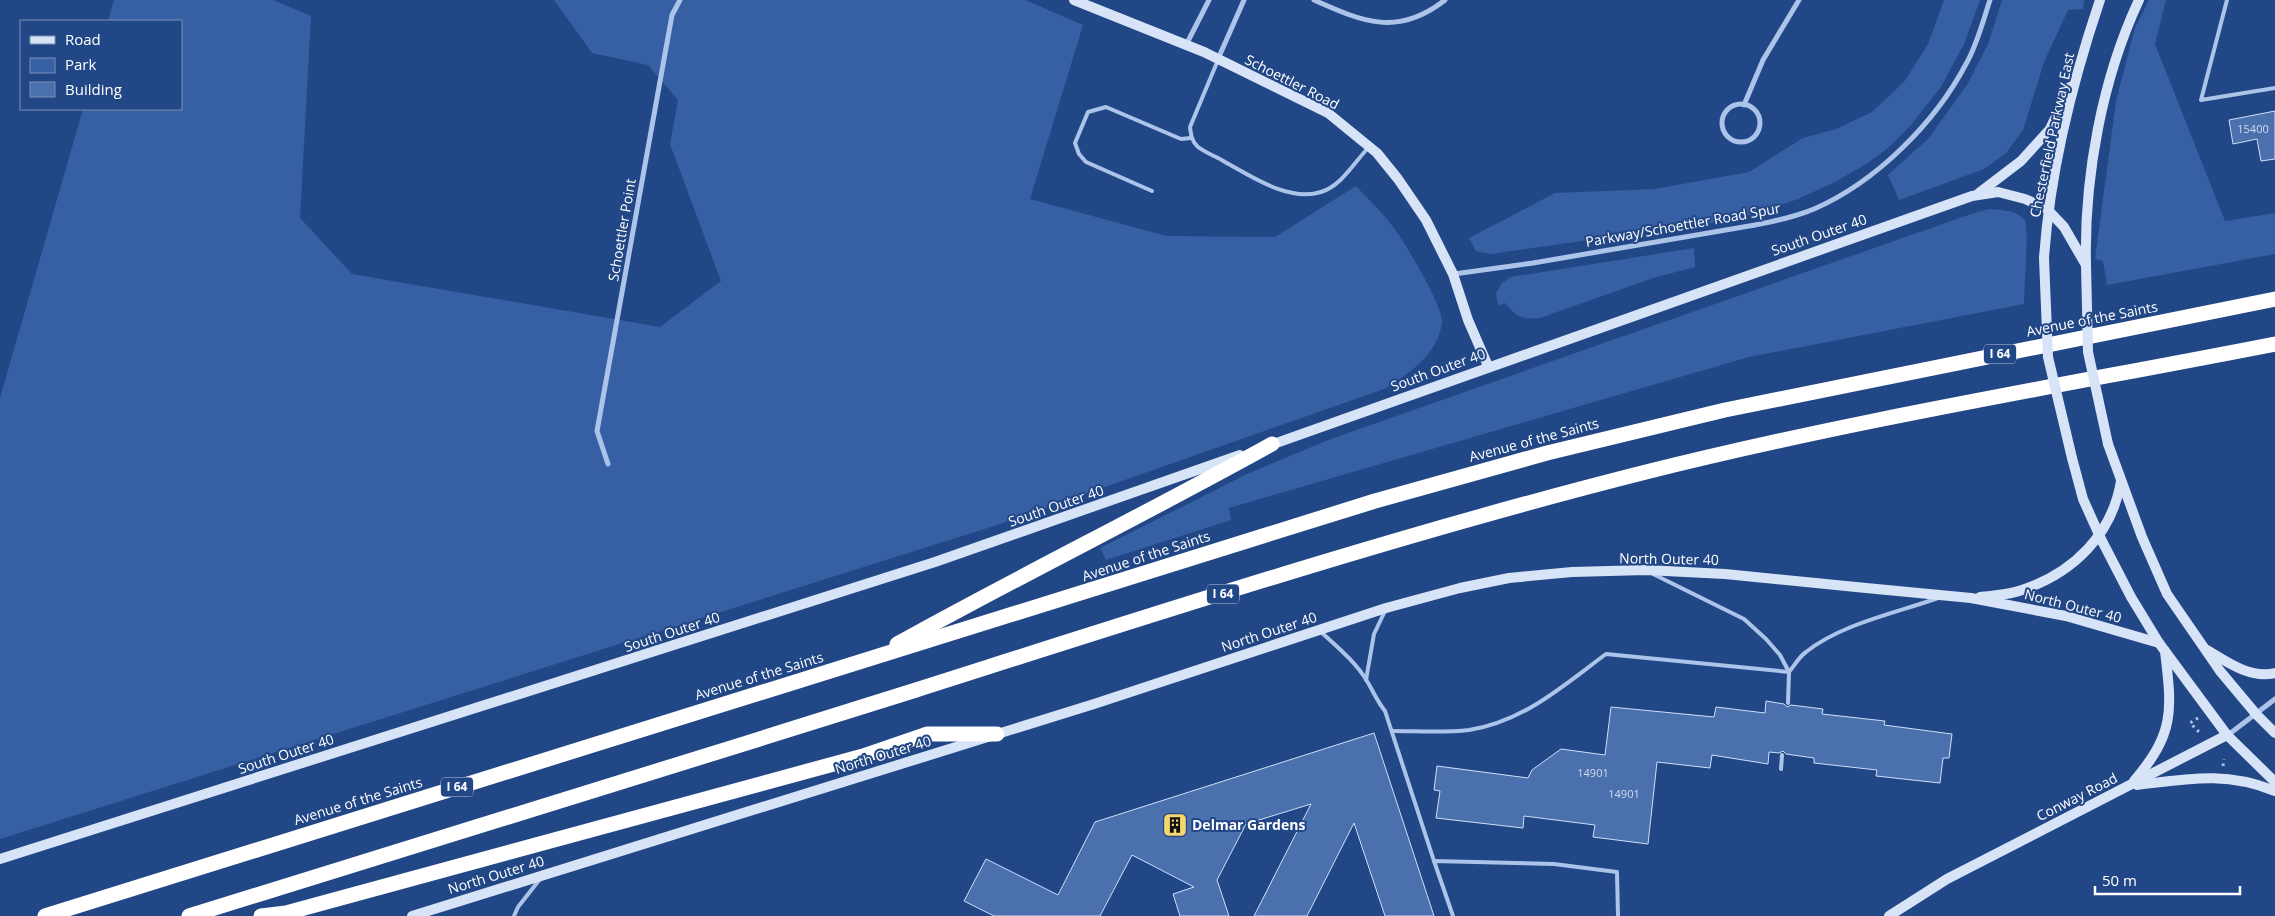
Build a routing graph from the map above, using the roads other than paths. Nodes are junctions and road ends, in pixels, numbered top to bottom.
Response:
1 (680, 0) edge
2 (1075, 0) edge
3 (1209, 0) edge
4 (1244, 0) edge
5 (1314, 0) edge
6 (1445, 0) edge
7 (1799, 0) edge
8 (1990, 0) edge
9 (2100, 0) edge
10 (2139, 0) edge
11 (2227, 0) edge
12 (1186, 45) junction
13 (1218, 60) junction
14 (2077, 72) junction
15 (2275, 88) edge
16 (1744, 105) junction
17 (1191, 138) junction
18 (1369, 146) junction
19 (1152, 191) dead end
20 (1972, 196) junction
21 (2048, 209) junction
22 (2081, 250) junction
23 (1453, 274) junction
24 (2275, 299) edge
25 (2275, 344) edge
26 (1488, 366) junction
27 (1272, 444) junction
28 (608, 464) dead end
29 (2121, 480) junction
30 (2100, 536) junction
31 (1646, 570) junction
32 (1941, 597) junction
33 (1971, 598) junction
34 (1386, 608) junction
35 (1318, 630) junction
36 (2162, 646) junction
37 (2205, 649) junction
38 (869, 659) junction
39 (1789, 672) junction
40 (2275, 673) edge
41 (1366, 680) junction
42 (2275, 699) edge
43 (1788, 703) dead end
44 (2256, 714) junction
45 (1392, 731) junction
46 (2275, 733) edge
47 (997, 734) junction
48 (2227, 735) junction
49 (1782, 755) dead end
50 (1781, 769) dead end
51 (2275, 782) edge
52 (2131, 785) junction
53 (2275, 791) edge
54 (0, 859) edge
55 (1434, 862) junction
56 (543, 875) junction
57 (420, 915) edge
58 (45, 916) edge
59 (189, 916) edge
60 (261, 916) edge
61 (514, 916) edge
62 (1453, 916) edge
63 (1618, 916) edge
64 (1889, 916) edge

1 - 28 street, Schoettler Point
2 - 12 street, Schoettler Road
3 - 12 street
4 - 13 street
5 - 6 street
7 - 16 street
8 - 23 street, Parkway/Schoettler Road Spur
9 - 14 street, Chesterfield Parkway East
10 - 22 street
11 - 15 lane
12 - 13 street, Schoettler Road
13 - 17 lane
13 - 18 street, Schoettler Road
14 - 20 street
14 - 21 street, Chesterfield Parkway East
16 - 16 street
17 - 18 lane
17 - 19 lane
18 - 23 street, Schoettler Road
20 - 21 street, South Outer 40
20 - 26 street, South Outer 40
21 - 22 street, South Outer 40
21 - 30 street, Chesterfield Parkway East, bridge
22 - 29 street, bridge
23 - 26 street, Schoettler Road
24 - 38 highway, Avenue of the Saints / I 64
25 - 59 highway, I 64
26 - 27 street, South Outer 40
27 - 38 highway
27 - 54 street, South Outer 40
29 - 30 street
29 - 37 street
30 - 33 street
30 - 36 street, Chesterfield Parkway East
31 - 32 street, North Outer 40
31 - 34 street, North Outer 40
31 - 39 lane
32 - 33 street, North Outer 40
32 - 39 lane
33 - 36 street, North Outer 40
34 - 35 street, North Outer 40
34 - 41 lane
35 - 41 lane
35 - 47 street, North Outer 40
36 - 48 street, Chesterfield Parkway East
36 - 52 street
37 - 40 street
37 - 44 street
38 - 58 highway, Avenue of the Saints / I 64
39 - 43 lane
39 - 45 lane
41 - 45 lane
42 - 44 street, Conway Road
44 - 46 street
44 - 48 street, Conway Road
45 - 55 lane
47 - 56 street, North Outer 40
47 - 60 highway
48 - 51 street, Chesterfield Parkway East
48 - 52 street, Conway Road
49 - 50 lane
52 - 53 street
52 - 64 street, Conway Road
55 - 62 lane
55 - 63 lane
56 - 57 street, North Outer 40
56 - 61 lane

